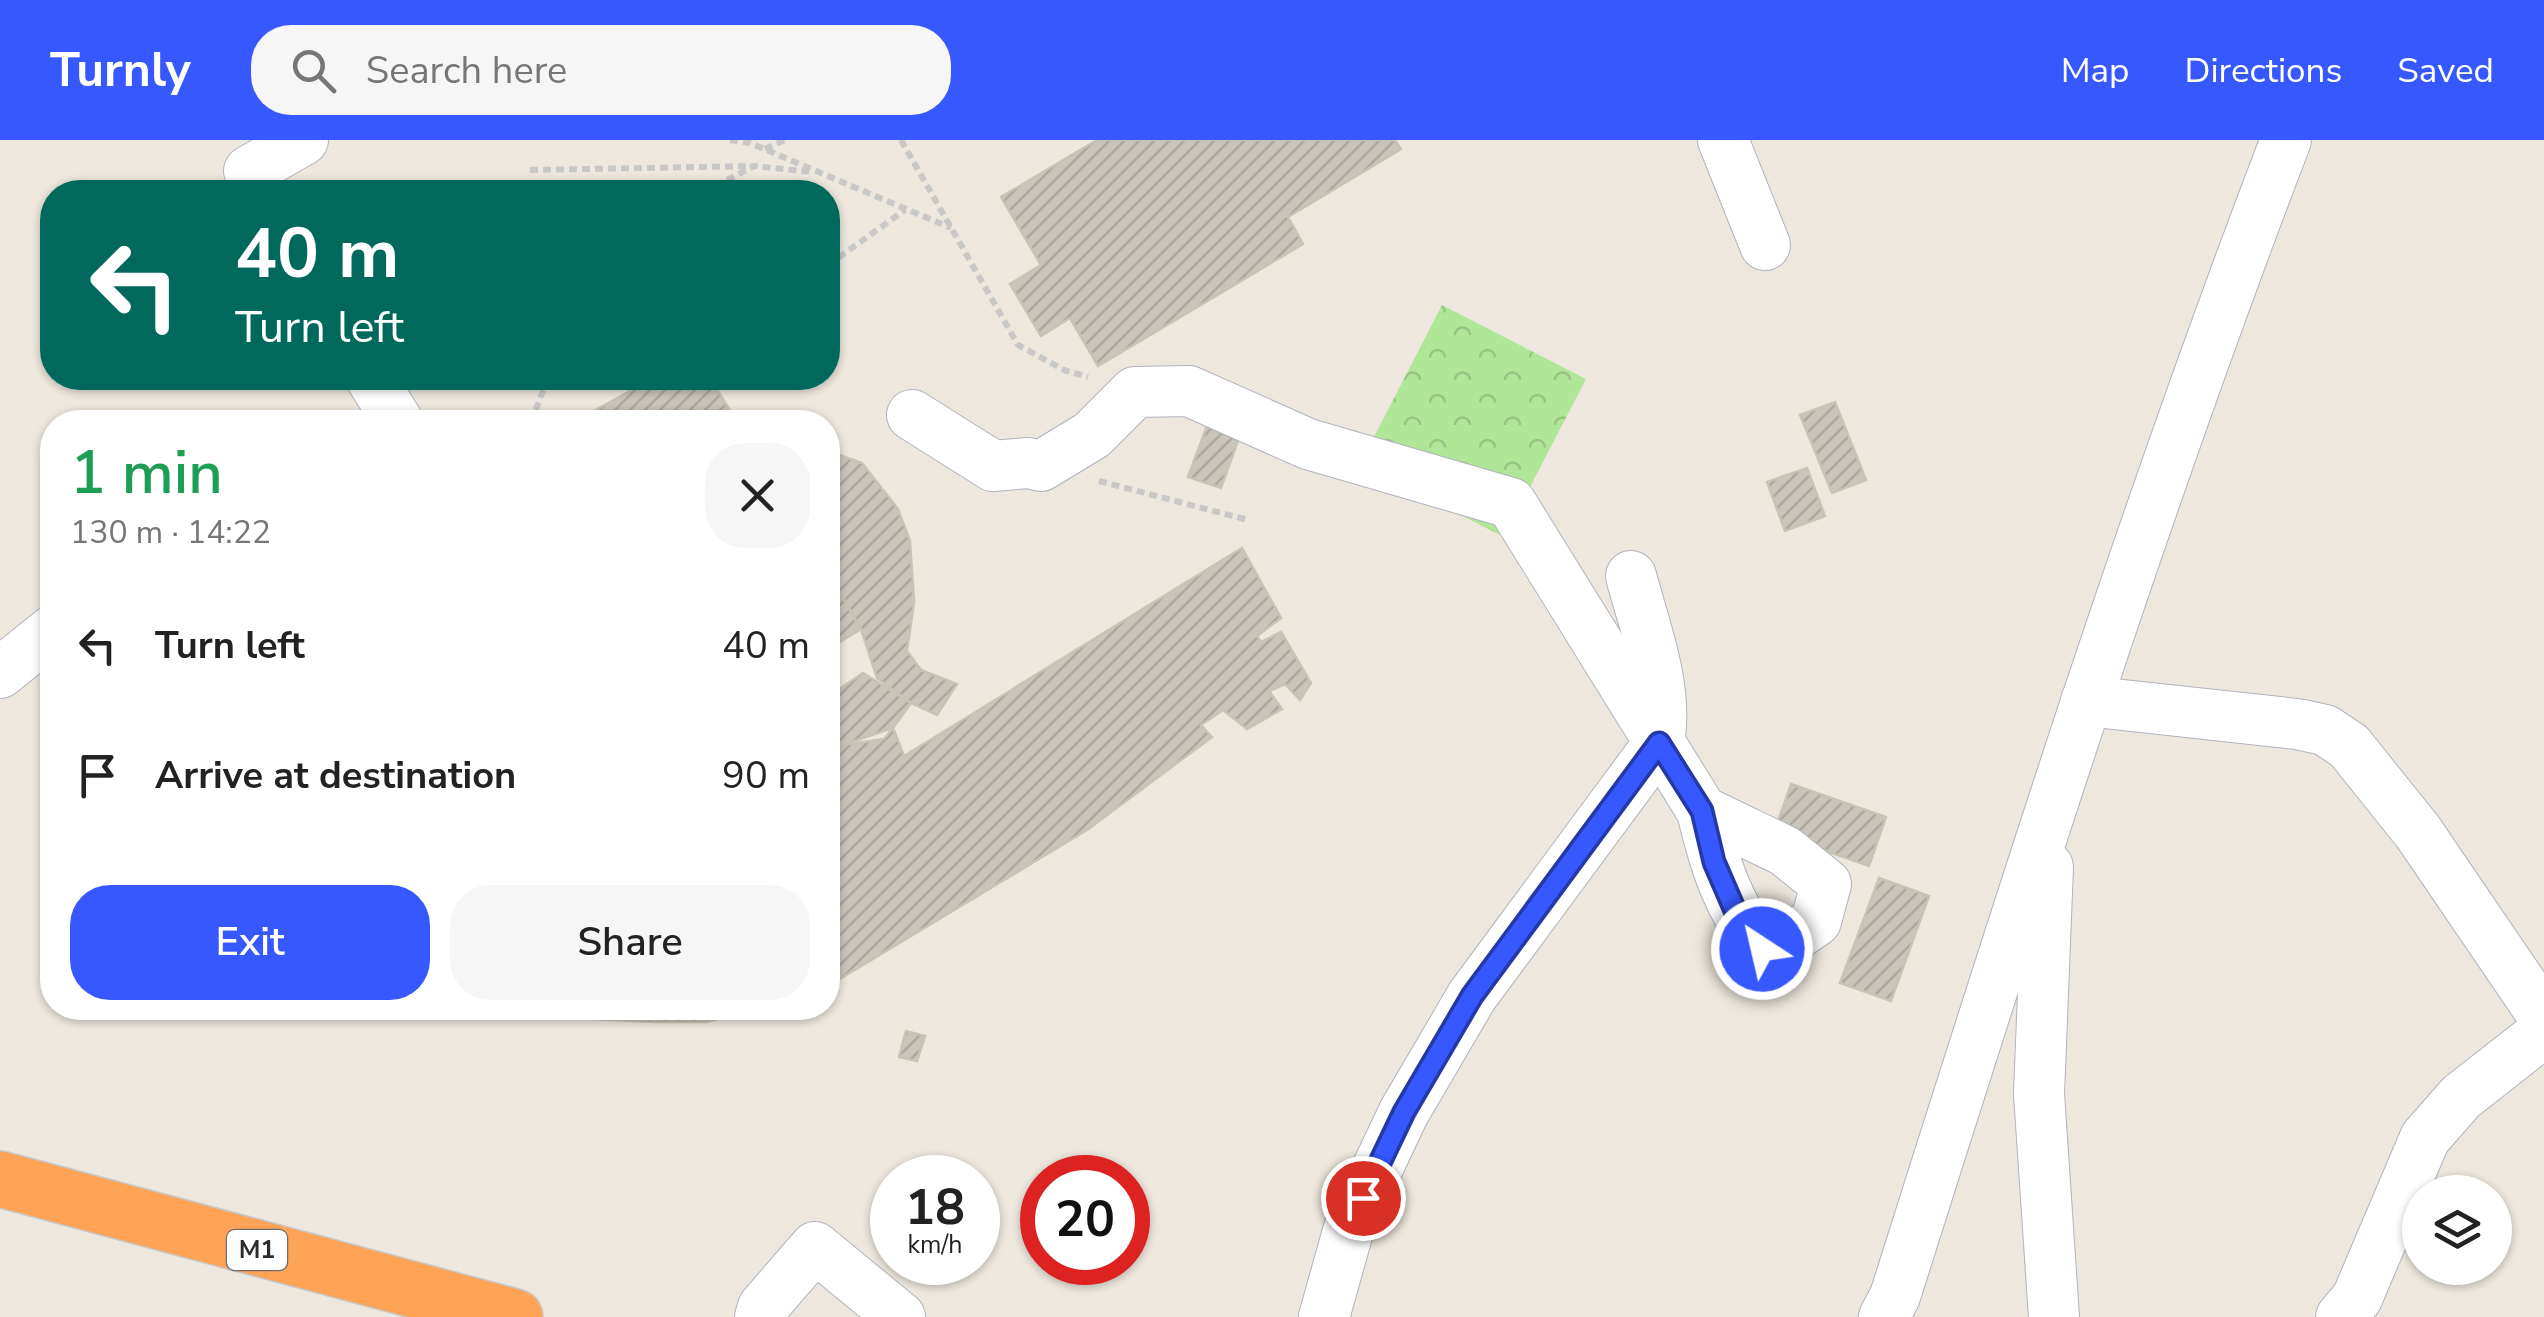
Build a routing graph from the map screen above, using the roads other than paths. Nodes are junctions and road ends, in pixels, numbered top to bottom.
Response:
1 (303, 140) edge
2 (1724, 140) edge
3 (2286, 140) edge
4 (247, 168) edge
5 (1765, 246) dead end
6 (912, 415) dead end
7 (1630, 576) dead end
8 (40, 641) edge
9 (0, 673) edge
10 (2086, 700) junction
11 (1659, 743) junction
12 (2050, 807) junction
13 (1702, 811) dead end
14 (2544, 1017) edge
15 (2544, 1032) edge
16 (0, 1178) edge
17 (494, 1316) edge
18 (760, 1317) edge
19 (900, 1317) edge
20 (1324, 1317) edge
21 (1884, 1317) edge
22 (2054, 1317) edge
23 (2340, 1317) edge

1 - 4 street
2 - 5 street
3 - 10 street
6 - 11 street
7 - 11 street
8 - 9 street
10 - 12 street
10 - 14 street
11 - 13 street
11 - 20 street
12 - 21 street
12 - 22 street
15 - 23 street
16 - 17 highway, M1
18 - 19 street

